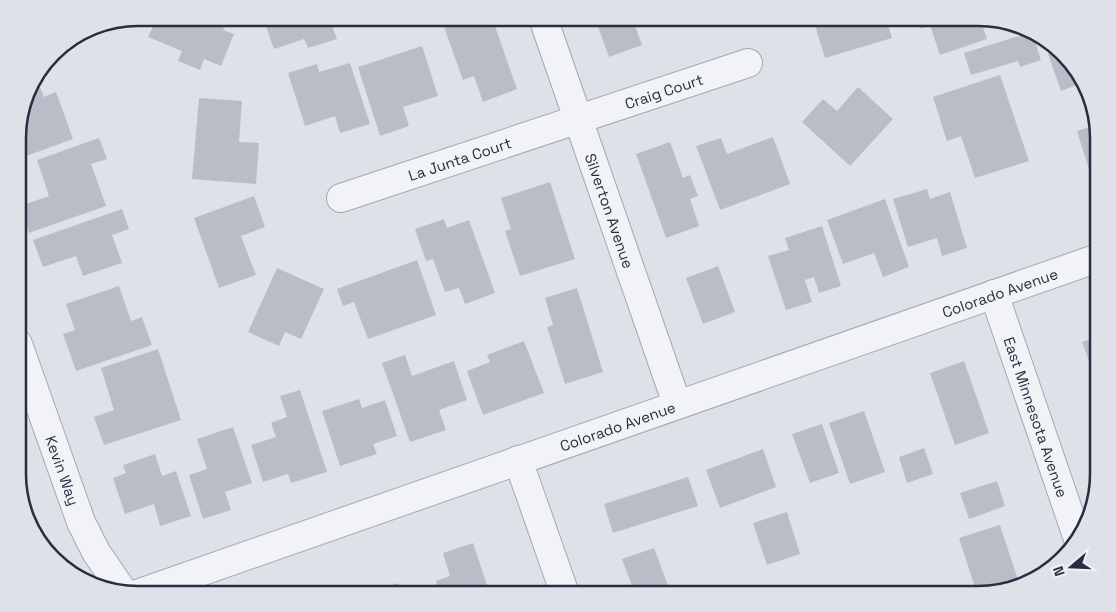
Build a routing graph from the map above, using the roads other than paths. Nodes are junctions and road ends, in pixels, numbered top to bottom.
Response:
1 (546, 26) edge
2 (748, 63) dead end
3 (578, 119) junction
4 (341, 198) dead end
5 (1090, 261) edge
6 (994, 294) junction
7 (26, 367) edge
8 (677, 404) junction
9 (518, 460) junction
10 (1075, 529) edge
11 (118, 584) edge
12 (160, 586) edge
13 (562, 586) edge

1 - 3 street, Silverton Avenue
2 - 3 street, Craig Court
3 - 4 street, La Junta Court
3 - 8 street, Silverton Avenue
5 - 6 street, Colorado Avenue
6 - 8 street, Colorado Avenue
6 - 10 street, East Minnesota Avenue
7 - 11 street, Kevin Way
8 - 9 street, Colorado Avenue
9 - 12 street, Colorado Avenue
9 - 13 street

